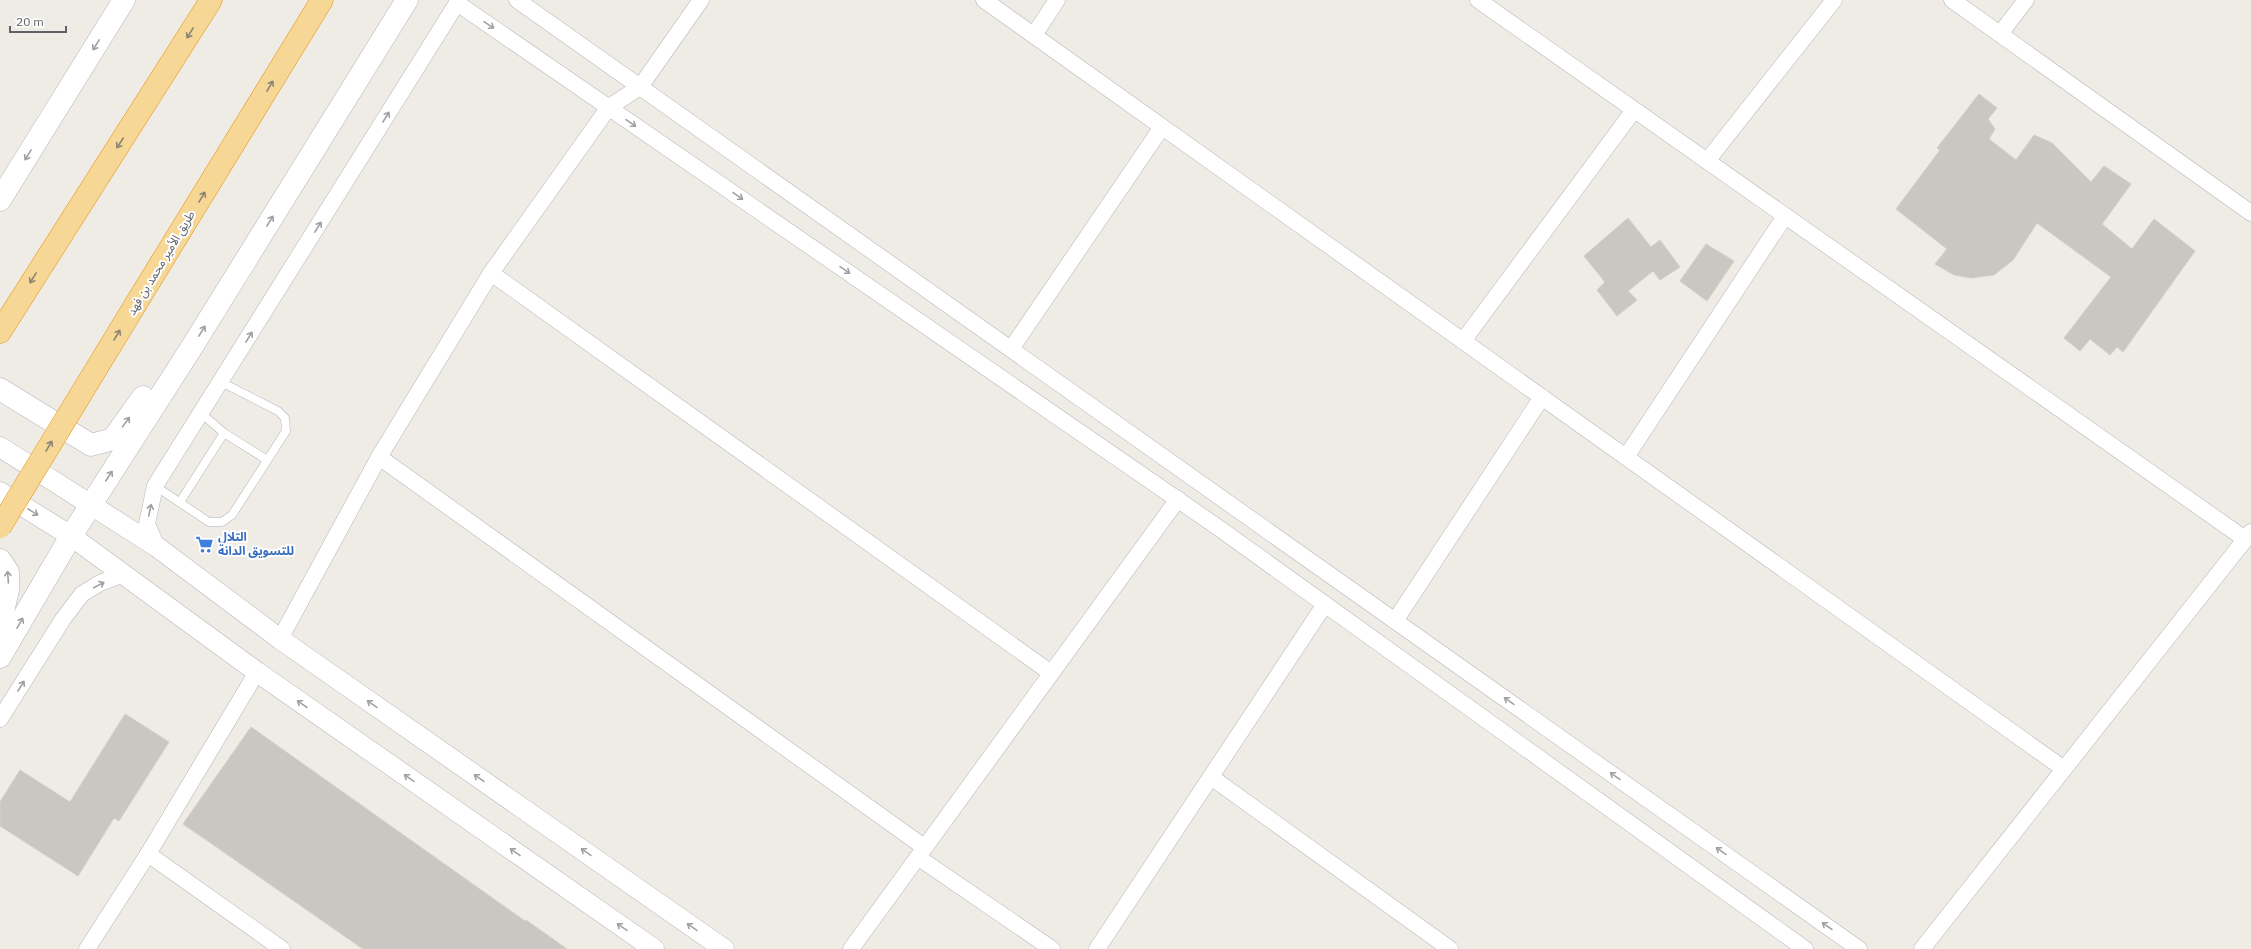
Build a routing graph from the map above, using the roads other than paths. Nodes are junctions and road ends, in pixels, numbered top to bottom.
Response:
1 (124, 0) edge
2 (211, 0) edge
3 (322, 0) edge
4 (407, 0) edge
5 (517, 0) edge
6 (701, 0) edge
7 (984, 0) edge
8 (1057, 0) edge
9 (1478, 0) edge
10 (1834, 0) edge
11 (1952, 0) edge
12 (2026, 0) edge
13 (458, 2) edge
14 (2000, 34) junction
15 (1034, 35) junction
16 (640, 87) junction
17 (608, 107) junction
18 (1634, 110) junction
19 (1162, 127) junction
20 (1707, 161) junction
21 (0, 200) edge
22 (2251, 212) edge
23 (1785, 216) junction
24 (491, 273) junction
25 (0, 332) edge
26 (1463, 341) junction
27 (1011, 349) junction
28 (190, 350) junction
29 (221, 382) junction
30 (0, 389) edge
31 (1542, 397) junction
32 (200, 413) junction
33 (224, 433) junction
34 (0, 447) edge
35 (379, 457) junction
36 (1626, 457) junction
37 (266, 460) junction
38 (155, 486) junction
39 (0, 492) edge
40 (1178, 499) junction
41 (180, 502) junction
42 (91, 505) junction
43 (0, 527) edge
44 (71, 536) junction
45 (2248, 536) edge
46 (156, 546) junction
47 (0, 560) edge
48 (124, 574) junction
49 (1325, 604) junction
50 (1395, 621) junction
51 (0, 624) edge
52 (280, 639) junction
53 (0, 657) edge
54 (257, 672) junction
55 (1051, 673) junction
56 (0, 719) edge
57 (2064, 769) junction
58 (1211, 777) junction
59 (922, 852) junction
60 (148, 854) junction
61 (87, 949) edge
62 (282, 949) edge
63 (654, 949) edge
64 (724, 949) edge
65 (851, 949) edge
66 (1052, 949) edge
67 (1097, 949) edge
68 (1450, 949) edge
69 (1805, 949) edge
70 (1859, 949) edge
71 (1922, 949) edge

1 -> 21 main road
2 -> 25 highway
43 -> 3 highway, طريق الأمير محمد بن فهد, bridge
28 -> 4 main road
5 - 16 street
6 - 16 street
7 - 15 street
8 - 15 street
9 - 18 street
10 - 20 street
11 - 14 street
12 - 14 street
13 -> 17 street
29 -> 13 street
14 - 22 street
15 - 19 street
16 - 17 street
16 - 27 street
17 - 24 street
17 -> 40 street
18 - 20 street
18 - 26 street
19 - 26 street
19 - 27 street
20 - 23 street
23 - 36 street
23 - 45 street
24 - 35 street
24 - 55 street
26 - 31 street
27 - 50 street
30 -> 28 main road
42 -> 28 main road
29 - 32 street
29 - 37 lane
31 - 36 street
31 - 50 street
32 - 33 lane
32 - 38 street
33 - 37 lane
33 - 41 lane
34 - 42 street
35 - 52 street
35 - 59 street
36 - 57 street
37 - 41 lane
38 - 41 lane
46 -> 38 street
39 -> 44 street
40 - 49 street
40 - 55 street
42 - 44 main road
42 - 46 street
44 - 48 street
53 -> 44 main road
45 - 57 street
46 - 52 street
51 -> 47 main road
48 - 54 street
56 -> 48 street
49 - 58 street
49 - 69 street
70 -> 50 street
64 -> 52 street
54 - 60 street
63 -> 54 street
55 - 59 street
57 - 71 street
58 - 67 street
58 - 68 street
59 - 65 street
59 - 66 street
60 - 61 street
60 - 62 street

